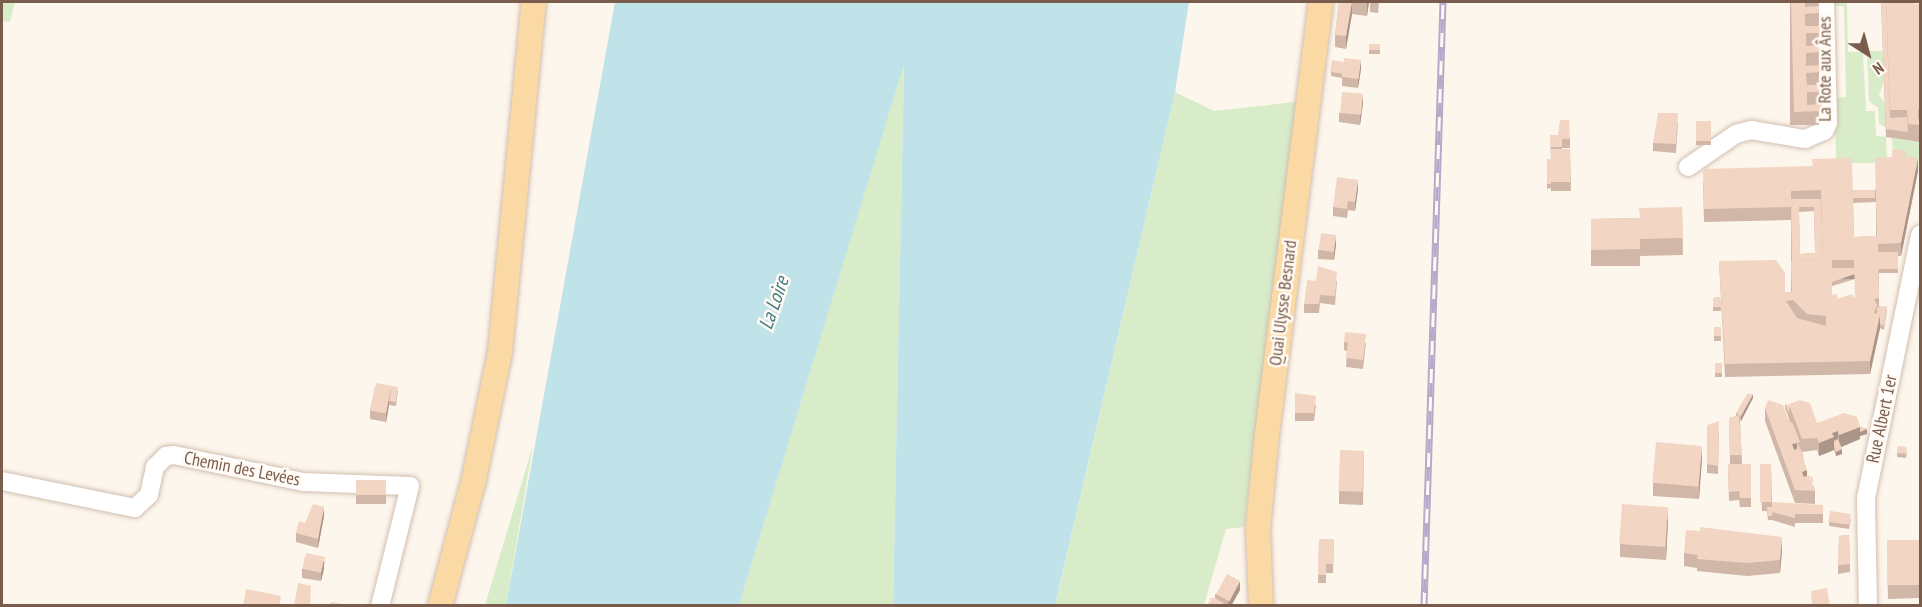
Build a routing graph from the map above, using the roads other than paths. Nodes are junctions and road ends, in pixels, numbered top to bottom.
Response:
1 (534, 2) edge
2 (1321, 2) edge
3 (1825, 2) edge
4 (1688, 167) dead end
5 (1920, 234) edge
6 (2, 482) edge
7 (380, 606) edge
8 (440, 606) edge
9 (1261, 606) edge
10 (1868, 606) edge

1 - 8 main road
2 - 9 main road, Quai Ulysse Besnard
3 - 4 street, La Rote aux Ânes
5 - 10 street, Rue Albert 1er
6 - 7 street, Chemin des Levées

